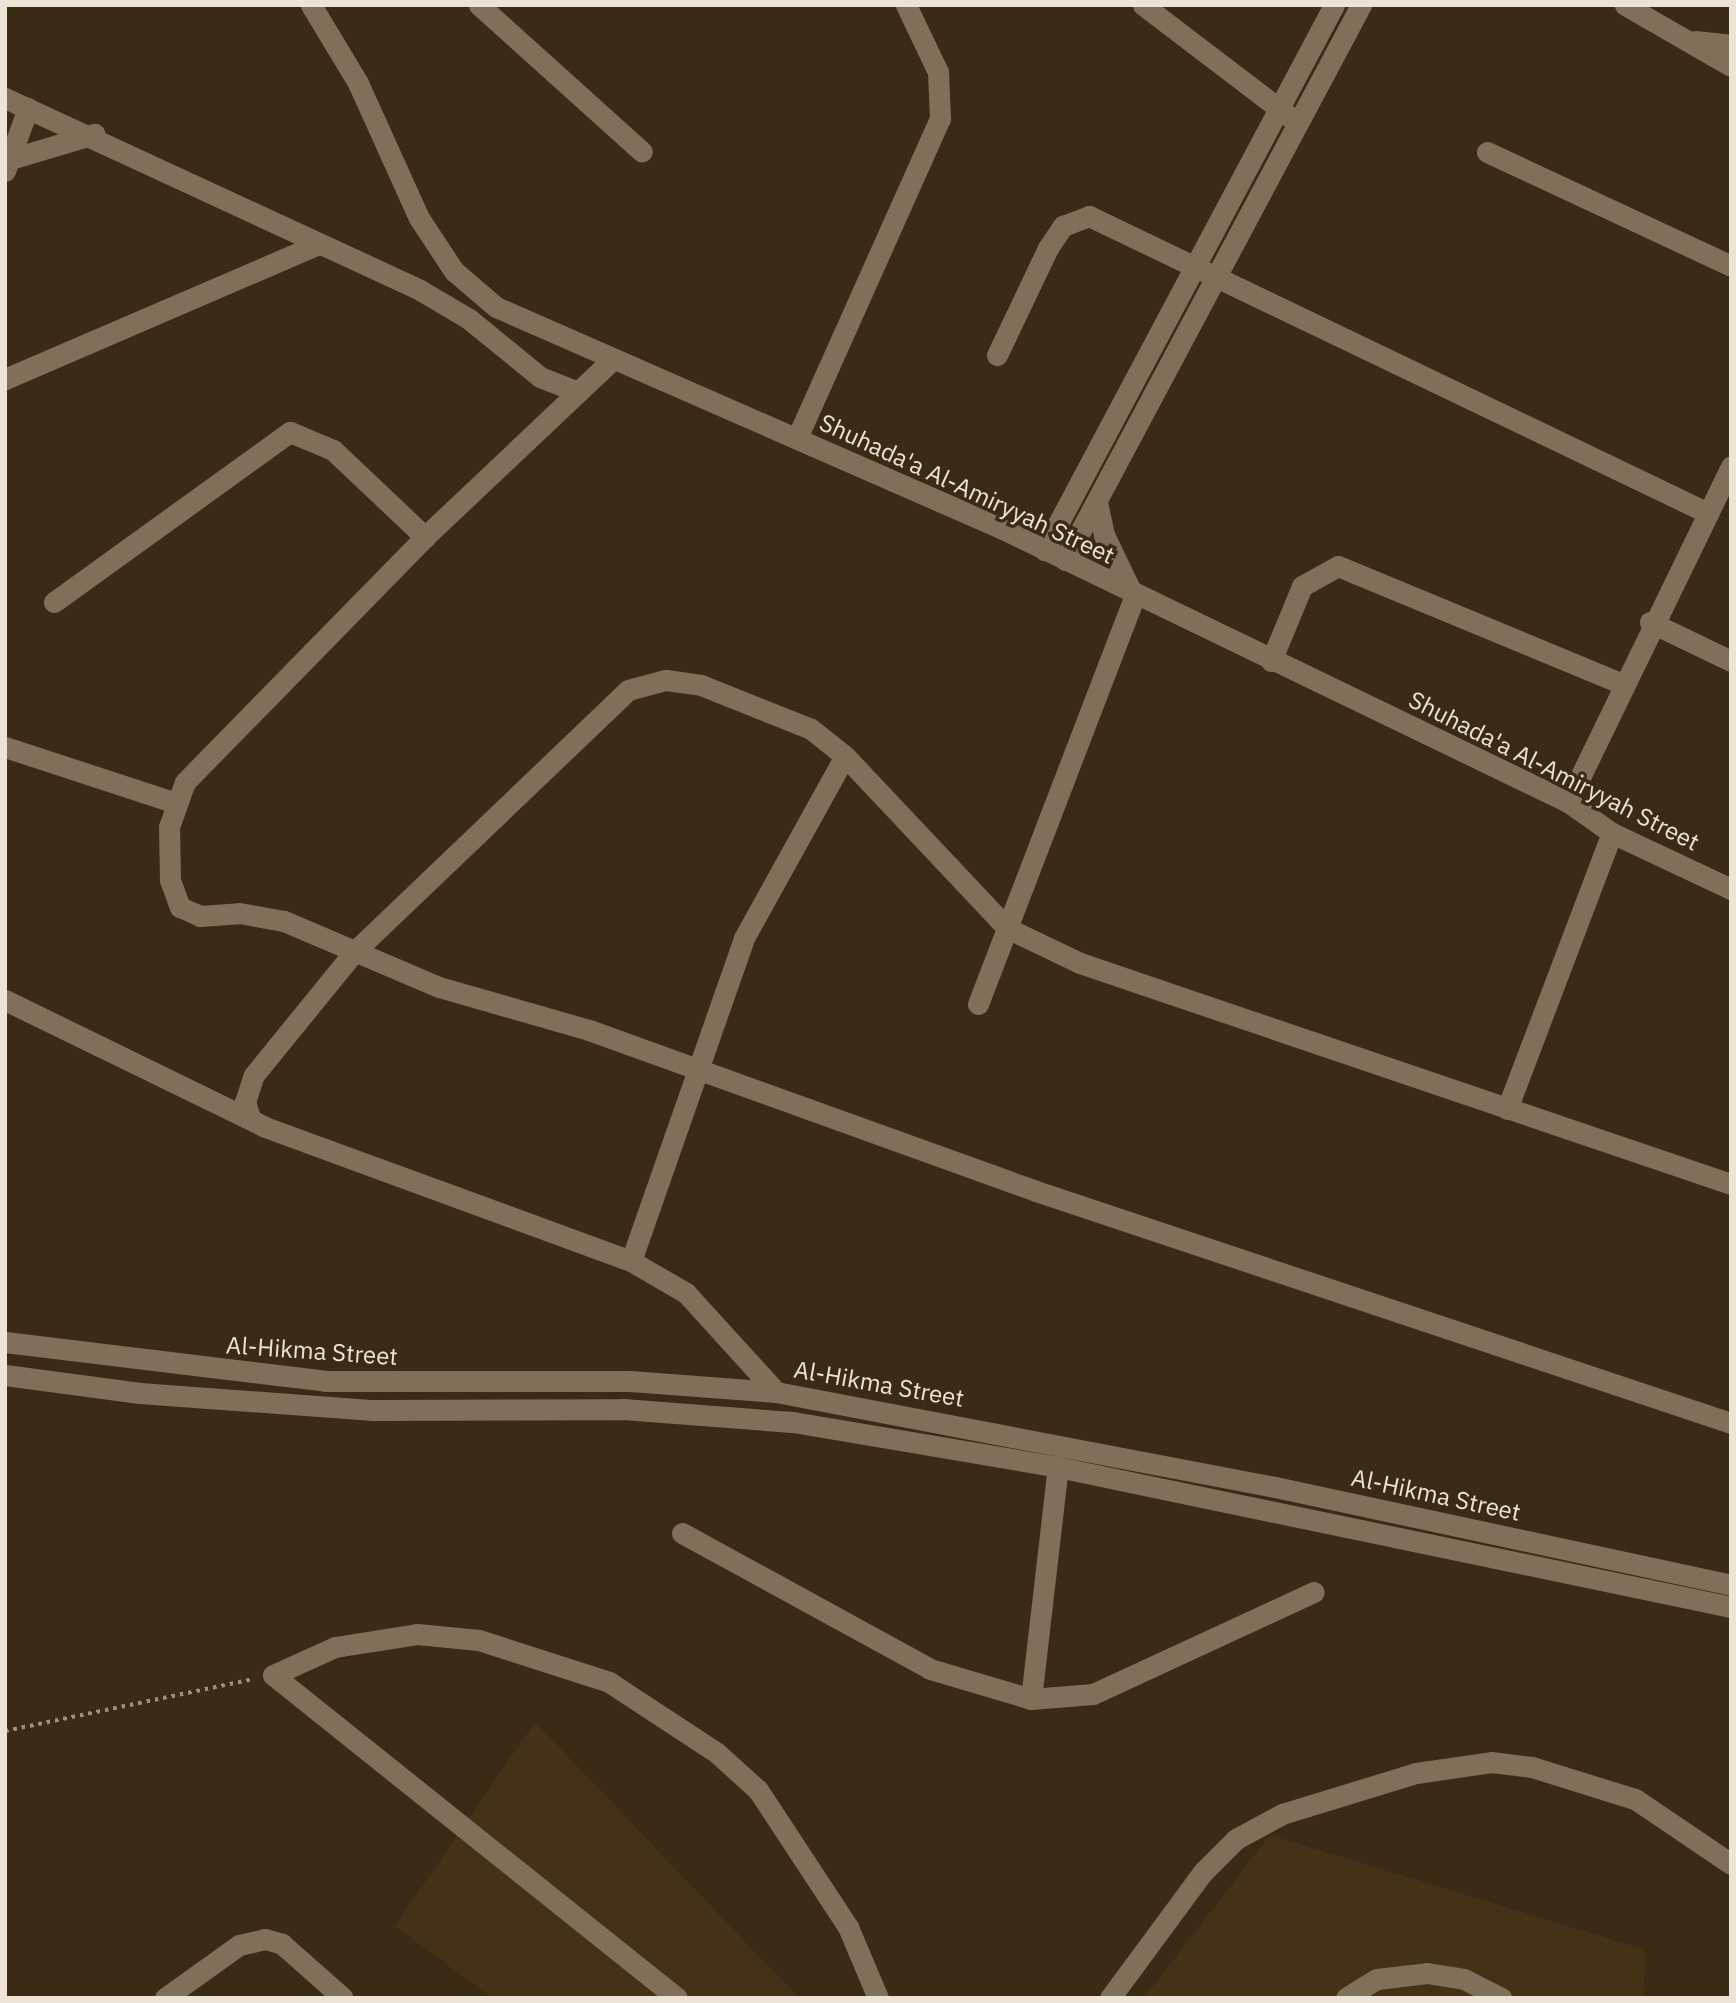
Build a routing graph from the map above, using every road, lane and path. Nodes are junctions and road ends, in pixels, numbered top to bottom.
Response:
1 (311, 5) edge
2 (479, 5) edge
3 (906, 5) edge
4 (1143, 5) edge
5 (1334, 5) edge
6 (1361, 5) edge
7 (1625, 5) edge
8 (1655, 12) edge
9 (1687, 40) junction
10 (1731, 45) edge
11 (1731, 65) edge
12 (5, 98) edge
13 (28, 108) junction
14 (1280, 110) junction
15 (1300, 125) junction
16 (94, 134) junction
17 (642, 152) dead end
18 (1487, 152) dead end
19 (10, 165) edge
20 (319, 244) junction
21 (1731, 265) edge
22 (1197, 268) junction
23 (1220, 276) junction
24 (997, 355) dead end
25 (613, 359) junction
26 (5, 379) edge
27 (578, 392) junction
28 (797, 438) junction
29 (1731, 466) edge
30 (1097, 502) junction
31 (1708, 513) junction
32 (425, 537) junction
33 (1044, 550) junction
34 (1065, 560) junction
35 (1134, 597) junction
36 (54, 602) dead end
37 (1650, 622) junction
38 (1271, 661) junction
39 (1731, 662) edge
40 (1621, 683) junction
41 (5, 747) edge
42 (845, 756) junction
43 (1568, 802) junction
44 (176, 803) junction
45 (1612, 833) junction
46 (1731, 889) edge
47 (1007, 928) junction
48 (354, 952) junction
49 (5, 1000) edge
50 (978, 1004) dead end
51 (698, 1069) junction
52 (1507, 1109) junction
53 (250, 1118) junction
54 (1731, 1184) edge
55 (631, 1261) junction
56 (5, 1342) edge
57 (5, 1375) edge
58 (775, 1392) junction
59 (1731, 1423) edge
60 (1058, 1467) junction
61 (682, 1533) dead end
62 (1731, 1585) edge
63 (1314, 1592) dead end
64 (1731, 1606) edge
65 (273, 1675) junction
66 (1031, 1699) junction
67 (5, 1731) edge
68 (1731, 1864) edge
69 (165, 1998) edge
70 (343, 1998) edge
71 (677, 1998) edge
72 (878, 1998) edge
73 (1110, 1998) edge
74 (1346, 1998) edge
75 (1501, 1998) edge

1 - 25 street, Shuhada'a Al-Amiryyah Street
2 - 17 street
3 - 28 street
4 - 14 street
5 - 14 street
6 - 15 street
7 - 8 street
8 - 9 street
9 - 10 street
9 - 11 street
12 - 13 street
13 - 16 street
13 - 19 street
14 - 15 street
14 - 22 street
15 - 23 street
16 - 19 street
16 - 20 street
18 - 21 street
20 - 26 street
20 - 27 street
22 - 23 street
22 - 24 street
22 - 33 street
23 - 30 street
23 - 31 street
25 - 27 street
25 - 28 street, Shuhada'a Al-Amiryyah Street
27 - 32 street
28 - 33 street, Shuhada'a Al-Amiryyah Street
29 - 31 street
30 - 34 street
30 - 35 street
31 - 37 street
32 - 36 street
32 - 44 street
33 - 34 street, Shuhada'a Al-Amiryyah Street
34 - 35 street, Shuhada'a Al-Amiryyah Street
35 - 38 street, Shuhada'a Al-Amiryyah Street
35 - 47 street
37 - 39 street
37 - 40 street
38 - 40 street
38 - 43 street, Shuhada'a Al-Amiryyah Street
40 - 43 street
41 - 44 street
42 - 47 street
42 - 48 street
42 - 51 street
43 - 45 street, Shuhada'a Al-Amiryyah Street
44 - 48 street
45 - 46 street, Shuhada'a Al-Amiryyah Street
45 - 52 street
47 - 50 street
47 - 52 street
48 - 51 street
48 - 53 street
49 - 53 street
51 - 55 street
51 - 59 street
52 - 54 street
53 - 55 street
55 - 58 street
56 - 58 street, Al-Hikma Street
57 - 60 street, Al-Hikma Street
58 - 62 street, Al-Hikma Street
60 - 64 street, Al-Hikma Street
60 - 66 street
61 - 66 street
63 - 66 street
65 - 67 path
65 - 71 street
65 - 72 street
68 - 73 street
69 - 70 street
74 - 75 street

